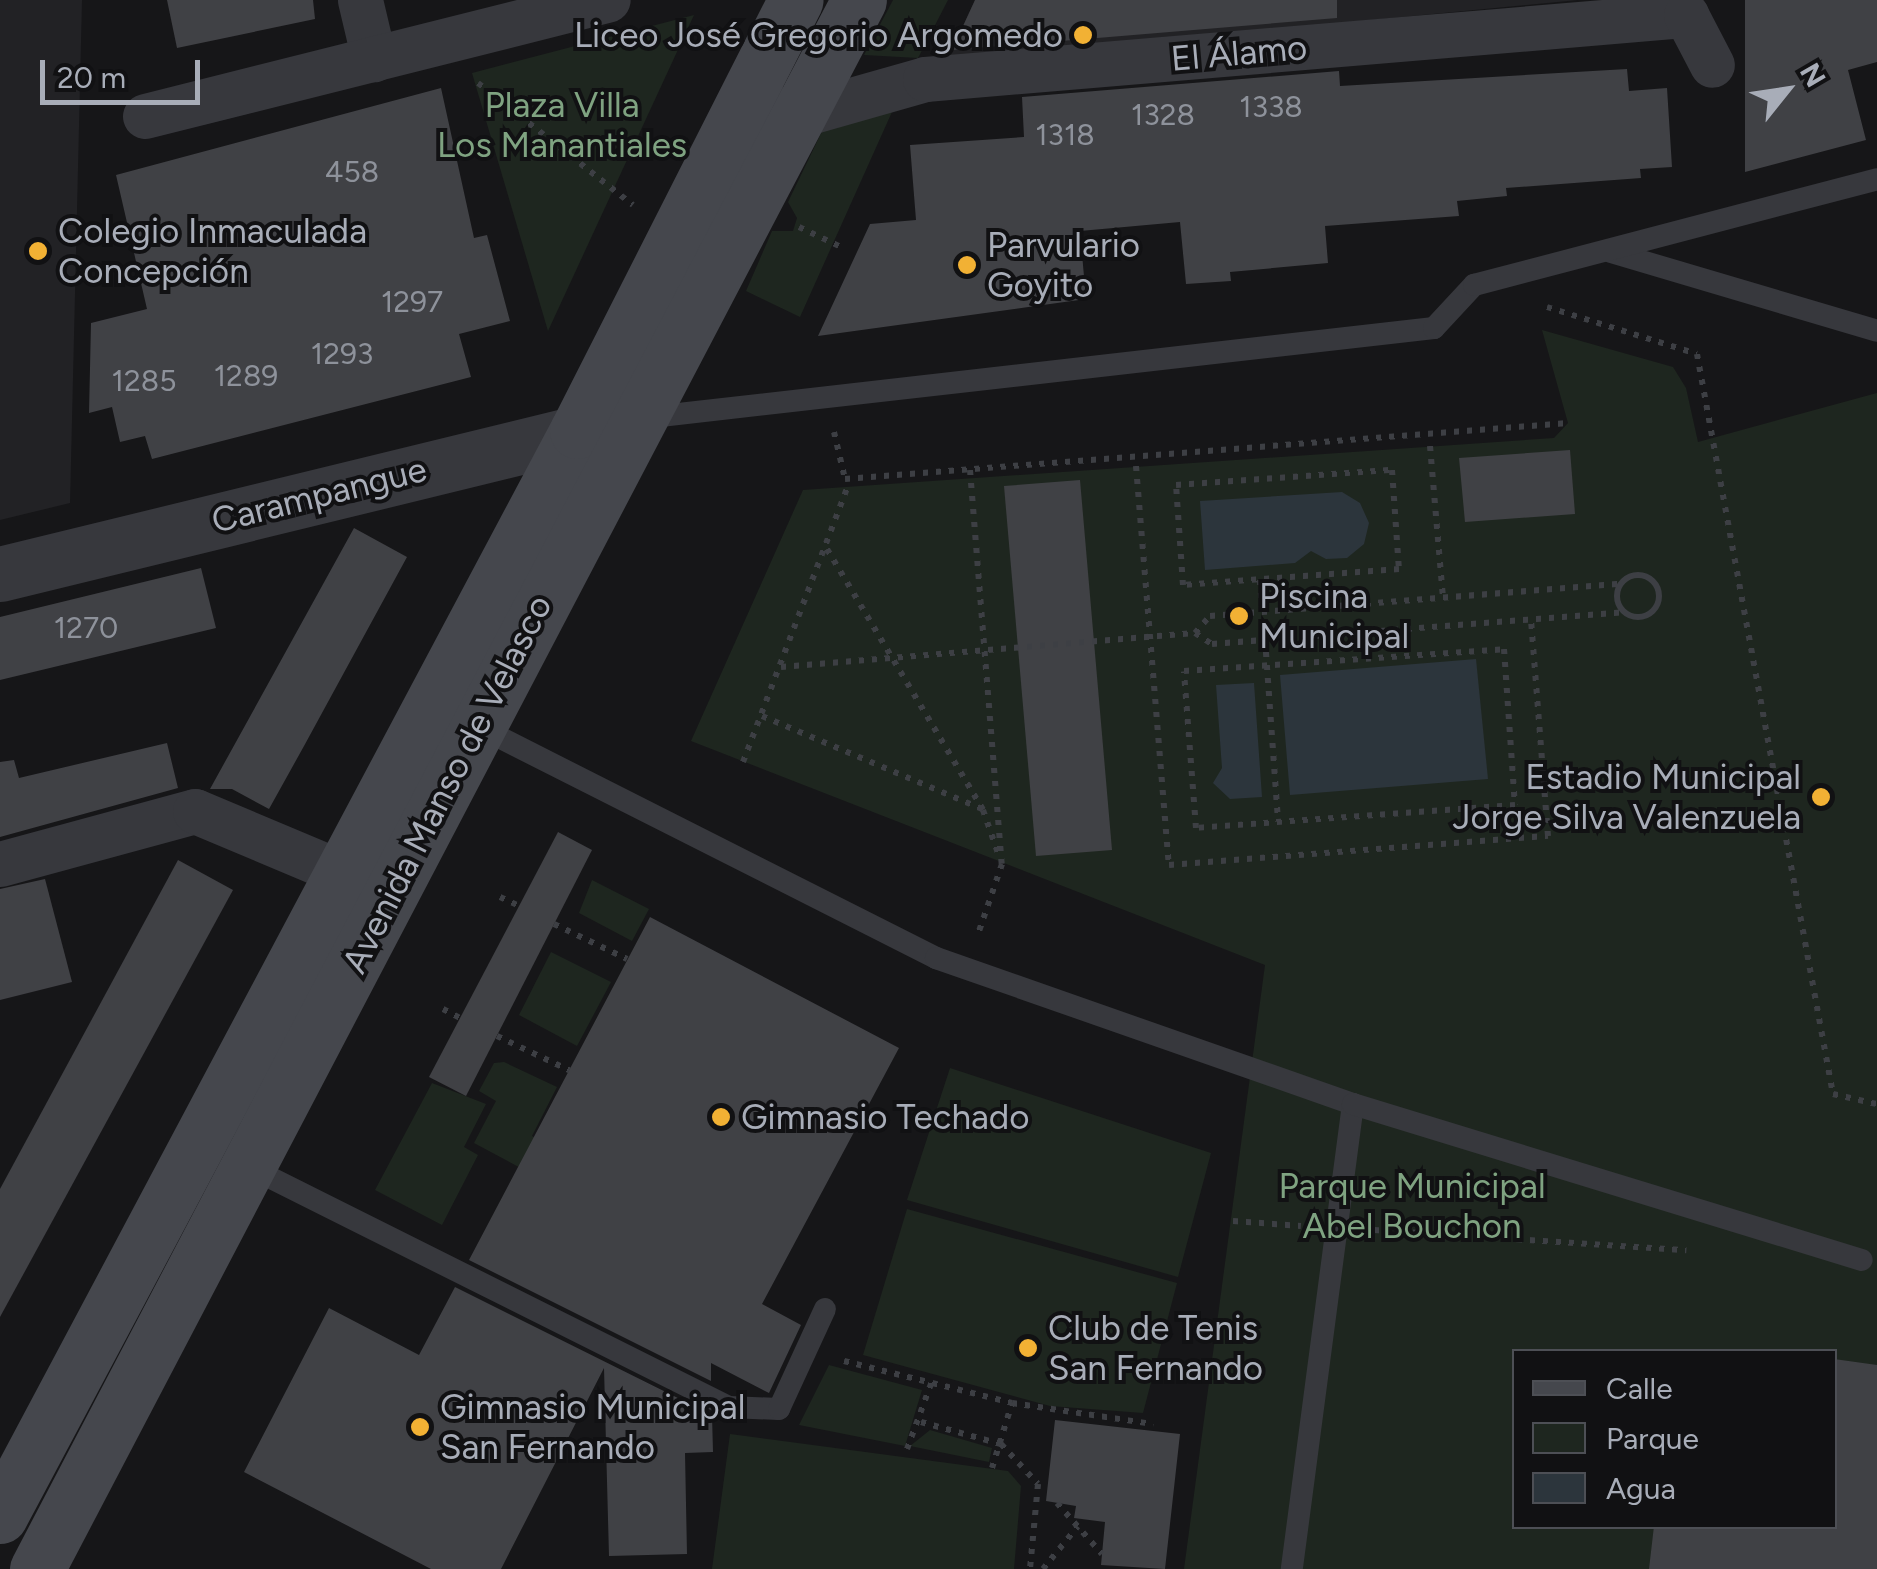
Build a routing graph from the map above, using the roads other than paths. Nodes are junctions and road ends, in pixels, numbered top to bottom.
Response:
1 (360, 0) edge
2 (608, 0) edge
3 (796, 0) edge
4 (859, 0) edge
5 (374, 59) junction
6 (1712, 65) dead end
7 (746, 94) junction
8 (146, 116) dead end
9 (796, 116) junction
10 (1877, 179) edge
11 (1611, 252) junction
12 (1877, 331) edge
13 (639, 419) junction
14 (577, 431) junction
15 (0, 574) edge
16 (428, 703) junction
17 (477, 726) junction
18 (0, 864) edge
19 (340, 872) junction
20 (390, 894) junction
21 (1353, 1104) junction
22 (197, 1143) junction
23 (247, 1166) junction
24 (1862, 1260) dead end
25 (825, 1310) dead end
26 (3, 1503) edge
27 (47, 1549) edge
28 (1292, 1569) edge

1 - 5 street
2 - 5 street
3 - 7 main road, Avenida Manso de Velasco
4 - 9 main road, Avenida Manso de Velasco
5 - 8 street
6 - 9 street, El Álamo
7 - 9 street
7 - 14 main road, Avenida Manso de Velasco
9 - 13 main road, Avenida Manso de Velasco
10 - 11 lane
11 - 12 lane
11 - 13 lane
13 - 14 street, Carampangue
13 - 17 main road, Avenida Manso de Velasco
14 - 15 street, Carampangue
14 - 16 main road, Avenida Manso de Velasco
16 - 17 lane
16 - 19 main road, Avenida Manso de Velasco
17 - 20 main road, Avenida Manso de Velasco
17 - 21 lane
18 - 19 street
19 - 20 street
19 - 22 main road, Avenida Manso de Velasco
20 - 23 main road, Avenida Manso de Velasco
21 - 24 lane
21 - 28 lane
22 - 23 lane
22 - 26 main road, Avenida Manso de Velasco
23 - 25 lane
23 - 27 main road, Avenida Manso de Velasco
26 - 27 street

